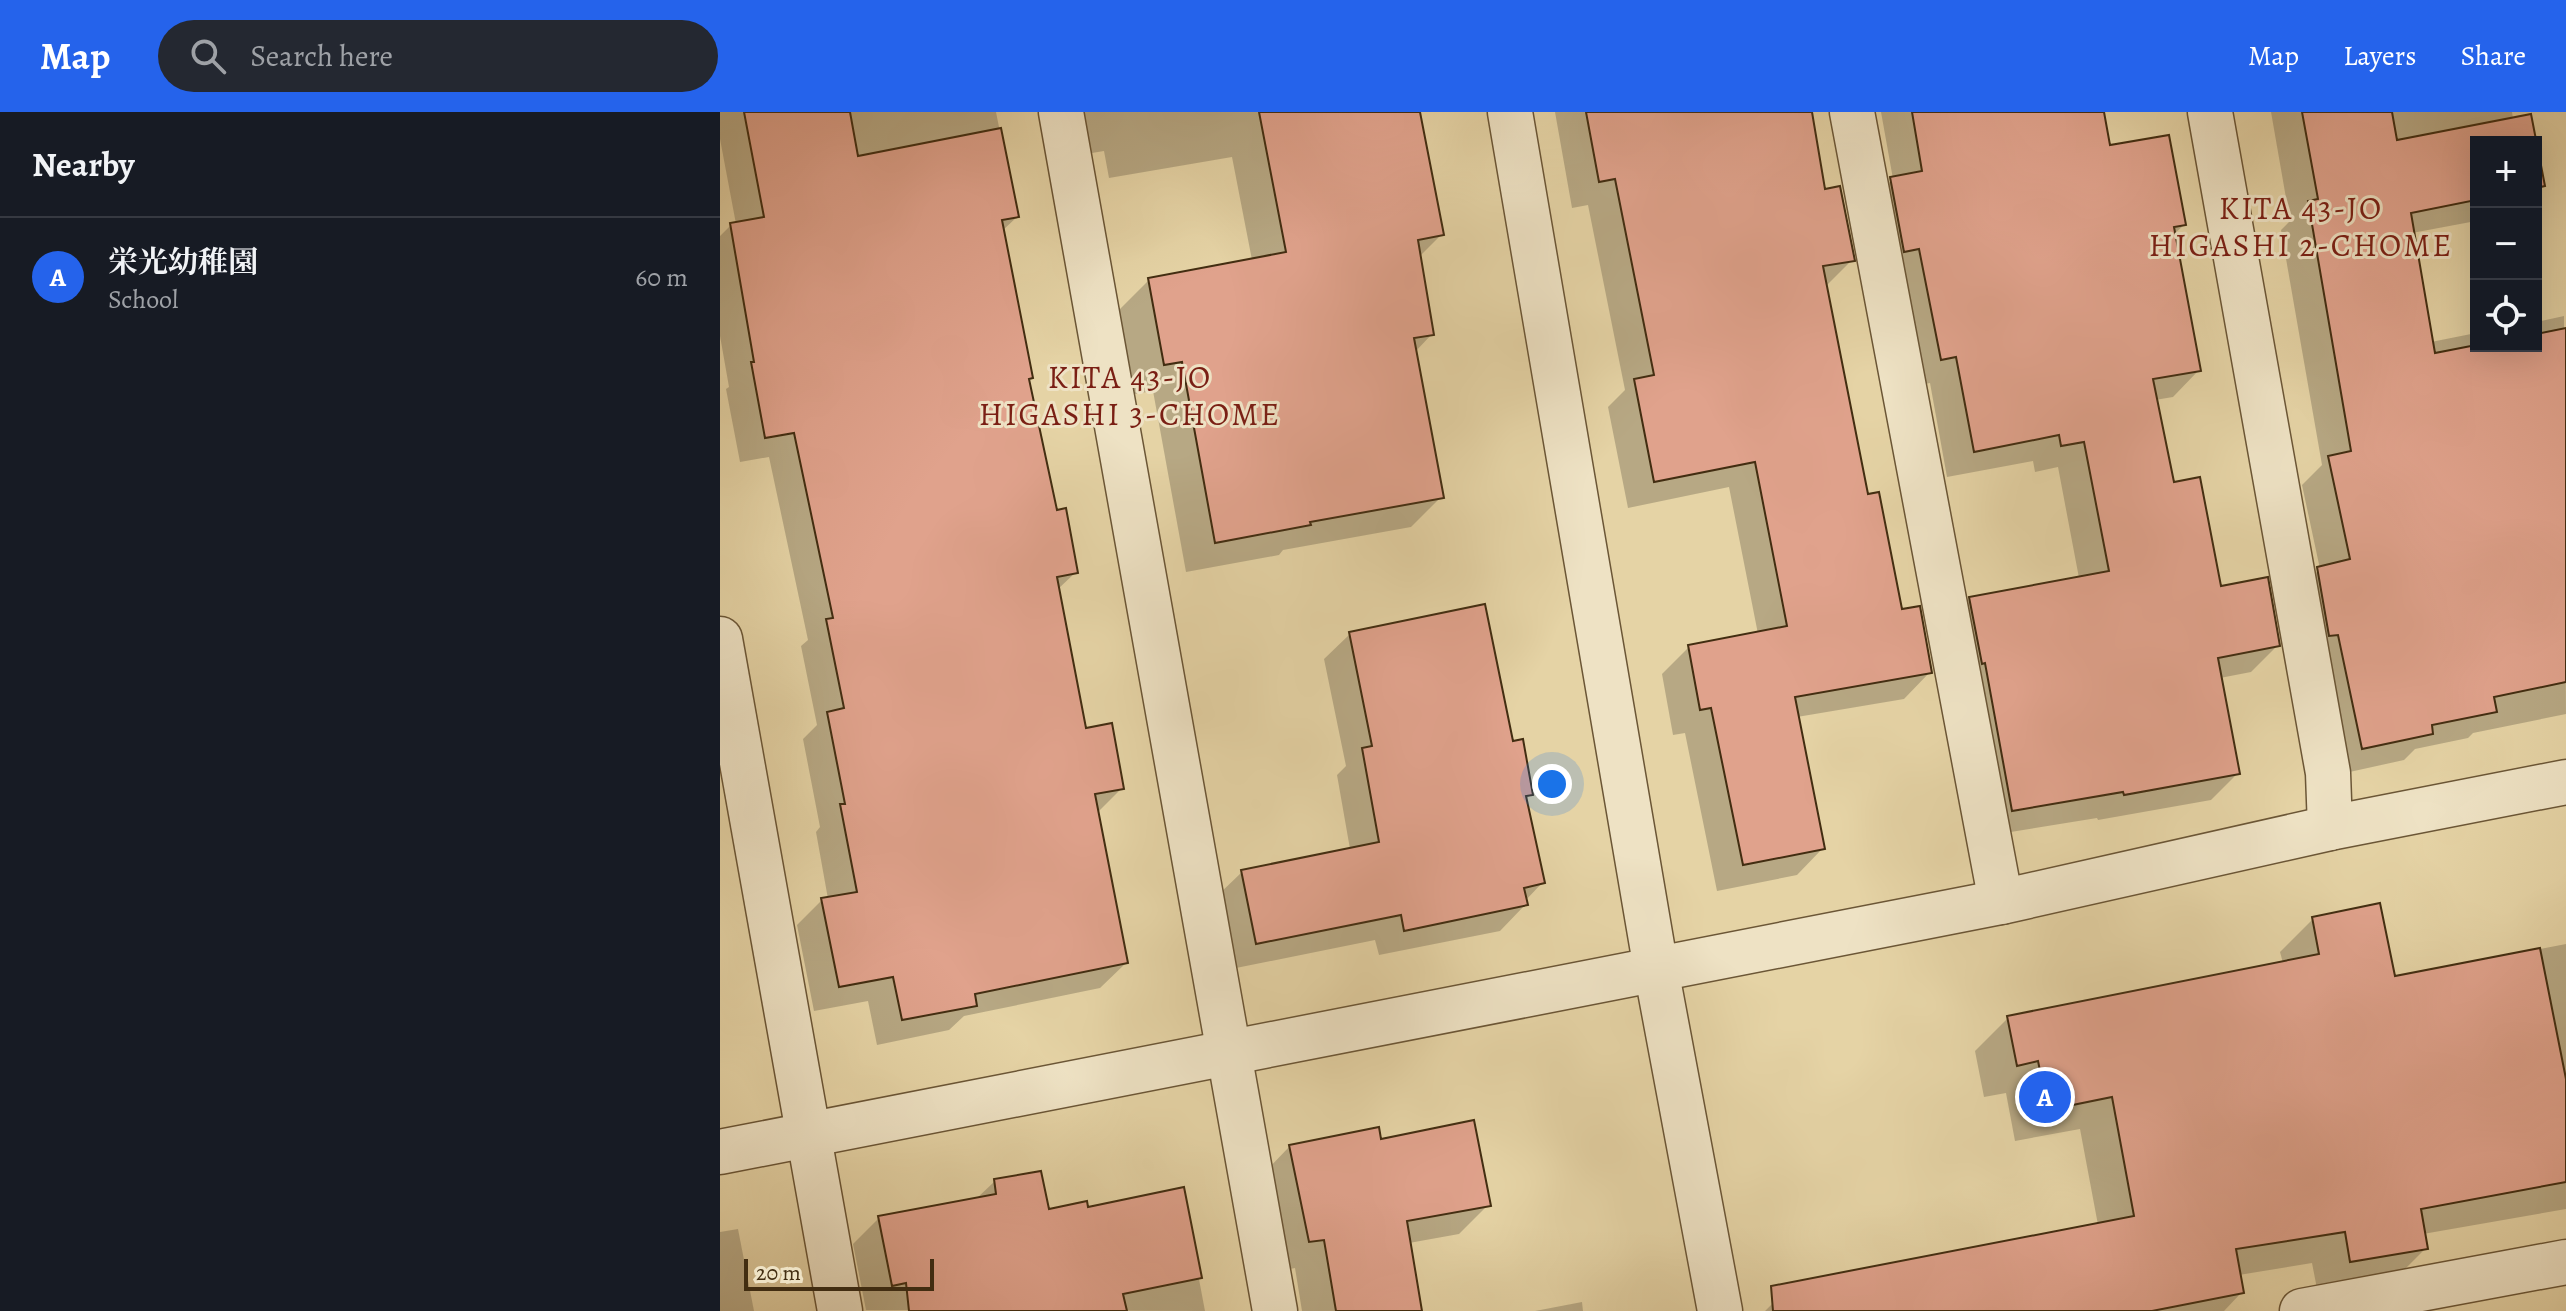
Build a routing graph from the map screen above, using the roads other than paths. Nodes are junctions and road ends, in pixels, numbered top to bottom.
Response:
1 (1061, 112) edge
2 (1510, 112) edge
3 (1852, 112) edge
4 (2210, 112) edge
5 (720, 639) edge
6 (2566, 782) edge
7 (2330, 828) junction
8 (2001, 902) junction
9 (1656, 969) junction
10 (1229, 1052) junction
11 (808, 1135) junction
12 (720, 1152) edge
13 (2566, 1262) edge
14 (840, 1311) edge
15 (1275, 1311) edge
16 (1720, 1311) edge
17 (2302, 1311) edge

1 - 10 street
2 - 9 street
3 - 8 street
4 - 7 street
5 - 11 street
6 - 7 street
7 - 8 street
8 - 9 street
9 - 10 street
9 - 16 street
10 - 11 street
10 - 15 street
11 - 12 street
11 - 14 street
13 - 17 street

